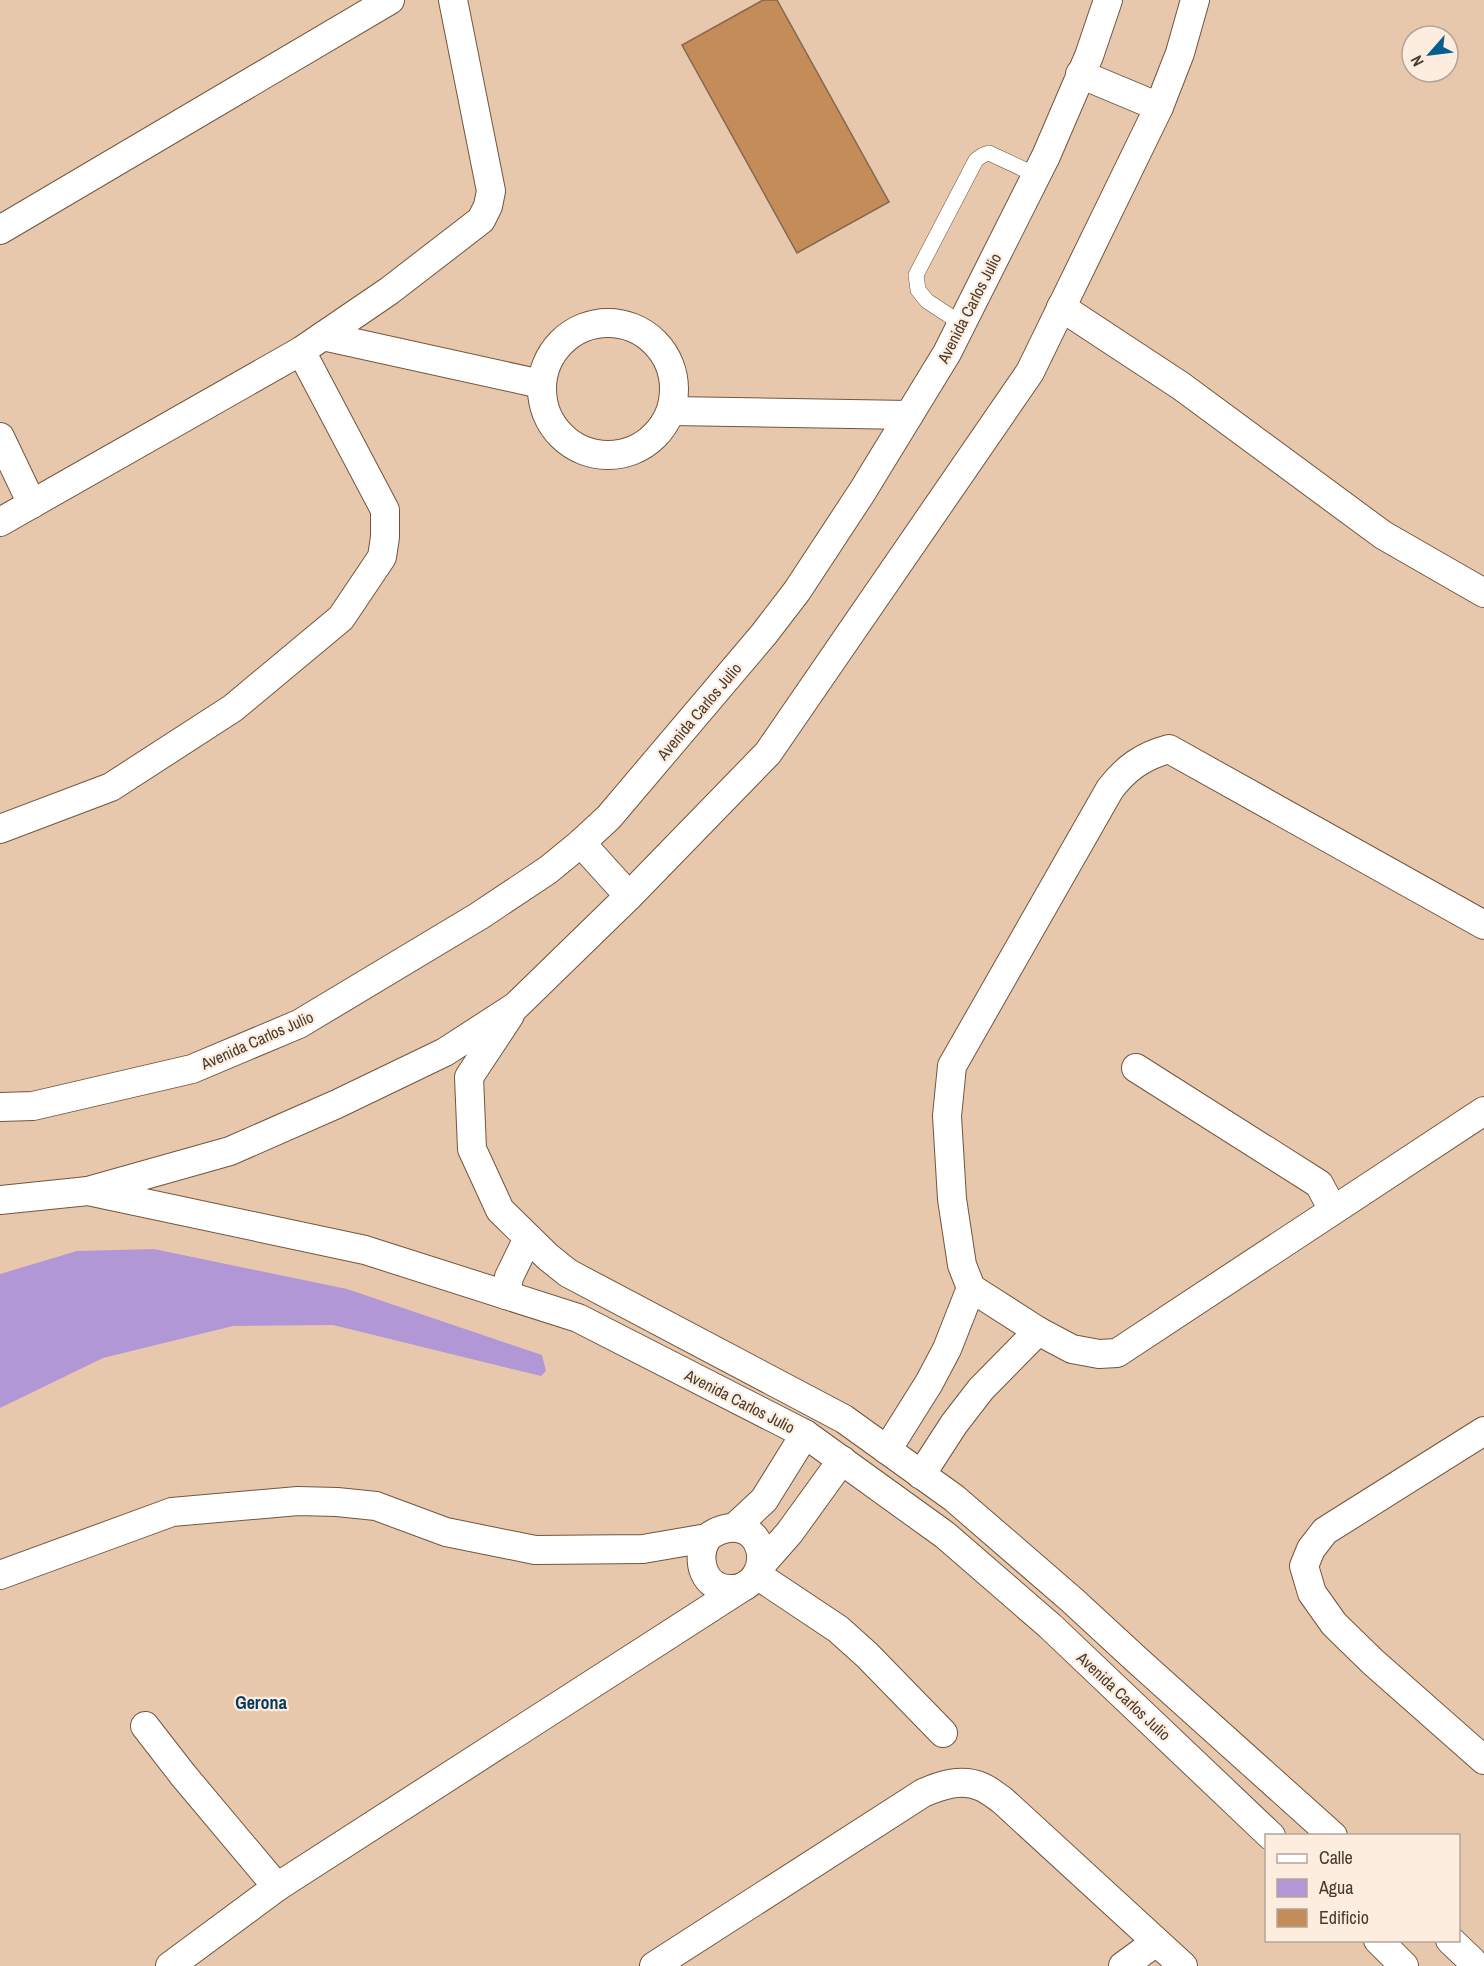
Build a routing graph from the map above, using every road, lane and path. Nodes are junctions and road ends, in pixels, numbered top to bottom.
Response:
1 (390, 0) edge
2 (453, 0) edge
3 (1108, 0) edge
4 (1195, 0) edge
5 (1080, 74) junction
6 (1159, 107) junction
7 (1036, 175) junction
8 (0, 230) edge
9 (1061, 307) junction
10 (962, 324) junction
11 (312, 344) junction
12 (541, 384) junction
13 (671, 411) junction
14 (909, 415) junction
15 (0, 436) edge
16 (32, 504) junction
17 (0, 522) edge
18 (1484, 593) edge
19 (0, 829) edge
20 (581, 843) junction
21 (629, 896) junction
22 (1484, 925) edge
23 (516, 1006) junction
24 (1136, 1068) dead end
25 (0, 1107) edge
26 (1484, 1111) edge
27 (88, 1191) junction
28 (0, 1200) edge
29 (1333, 1210) junction
30 (528, 1238) junction
31 (970, 1288) junction
32 (506, 1295) junction
33 (1038, 1331) junction
34 (1484, 1431) edge
35 (805, 1434) junction
36 (887, 1450) junction
37 (842, 1460) junction
38 (921, 1475) junction
39 (735, 1527) junction
40 (707, 1538) junction
41 (756, 1574) junction
42 (0, 1575) edge
43 (1072, 1600) junction
44 (1050, 1626) junction
45 (145, 1726) dead end
46 (943, 1734) dead end
47 (1484, 1760) edge
48 (1269, 1834) edge
49 (1331, 1834) edge
50 (277, 1887) junction
51 (1156, 1942) junction
52 (1379, 1942) edge
53 (1451, 1942) edge
54 (1474, 1961) edge
55 (669, 1962) edge
56 (170, 1966) edge
57 (1123, 1966) edge
58 (1183, 1966) edge
59 (1404, 1966) edge

1 - 8 street
2 - 11 street
3 - 5 street, Avenida Carlos Julio
4 - 6 street, Avenida Carlos Julio
5 - 6 street
5 - 7 street, Avenida Carlos Julio
6 - 9 street, Avenida Carlos Julio
7 - 10 street, Avenida Carlos Julio
7 - 10 lane
9 - 18 street
9 - 21 street, Avenida Carlos Julio
10 - 14 street, Avenida Carlos Julio
11 - 12 street
11 - 16 street
11 - 19 street
12 - 13 street
12 - 13 street
13 - 14 street
14 - 20 street, Avenida Carlos Julio
15 - 16 street
16 - 17 street
20 - 21 street
20 - 25 street, Avenida Carlos Julio
21 - 23 street, Avenida Carlos Julio
22 - 31 street
23 - 27 street, Avenida Carlos Julio
23 - 30 street, Avenida Carlos Julio
24 - 29 street
26 - 29 street
27 - 28 street, Avenida Carlos Julio
27 - 32 street, Avenida Carlos Julio
29 - 33 street
30 - 32 street
30 - 36 street, Avenida Carlos Julio
31 - 33 street
31 - 36 street
32 - 35 street, Avenida Carlos Julio
33 - 38 street
34 - 47 street
35 - 37 street, Avenida Carlos Julio
35 - 39 street
36 - 38 street, Avenida Carlos Julio
37 - 41 street
37 - 44 street, Avenida Carlos Julio
38 - 43 street, Avenida Carlos Julio
39 - 40 street
39 - 41 street
40 - 41 street
40 - 42 street
41 - 46 street
41 - 50 street
43 - 44 street
43 - 49 street, Avenida Carlos Julio
44 - 48 street, Avenida Carlos Julio
45 - 50 street
50 - 56 street
51 - 55 street
51 - 57 street
51 - 58 street
52 - 59 street
53 - 54 street

